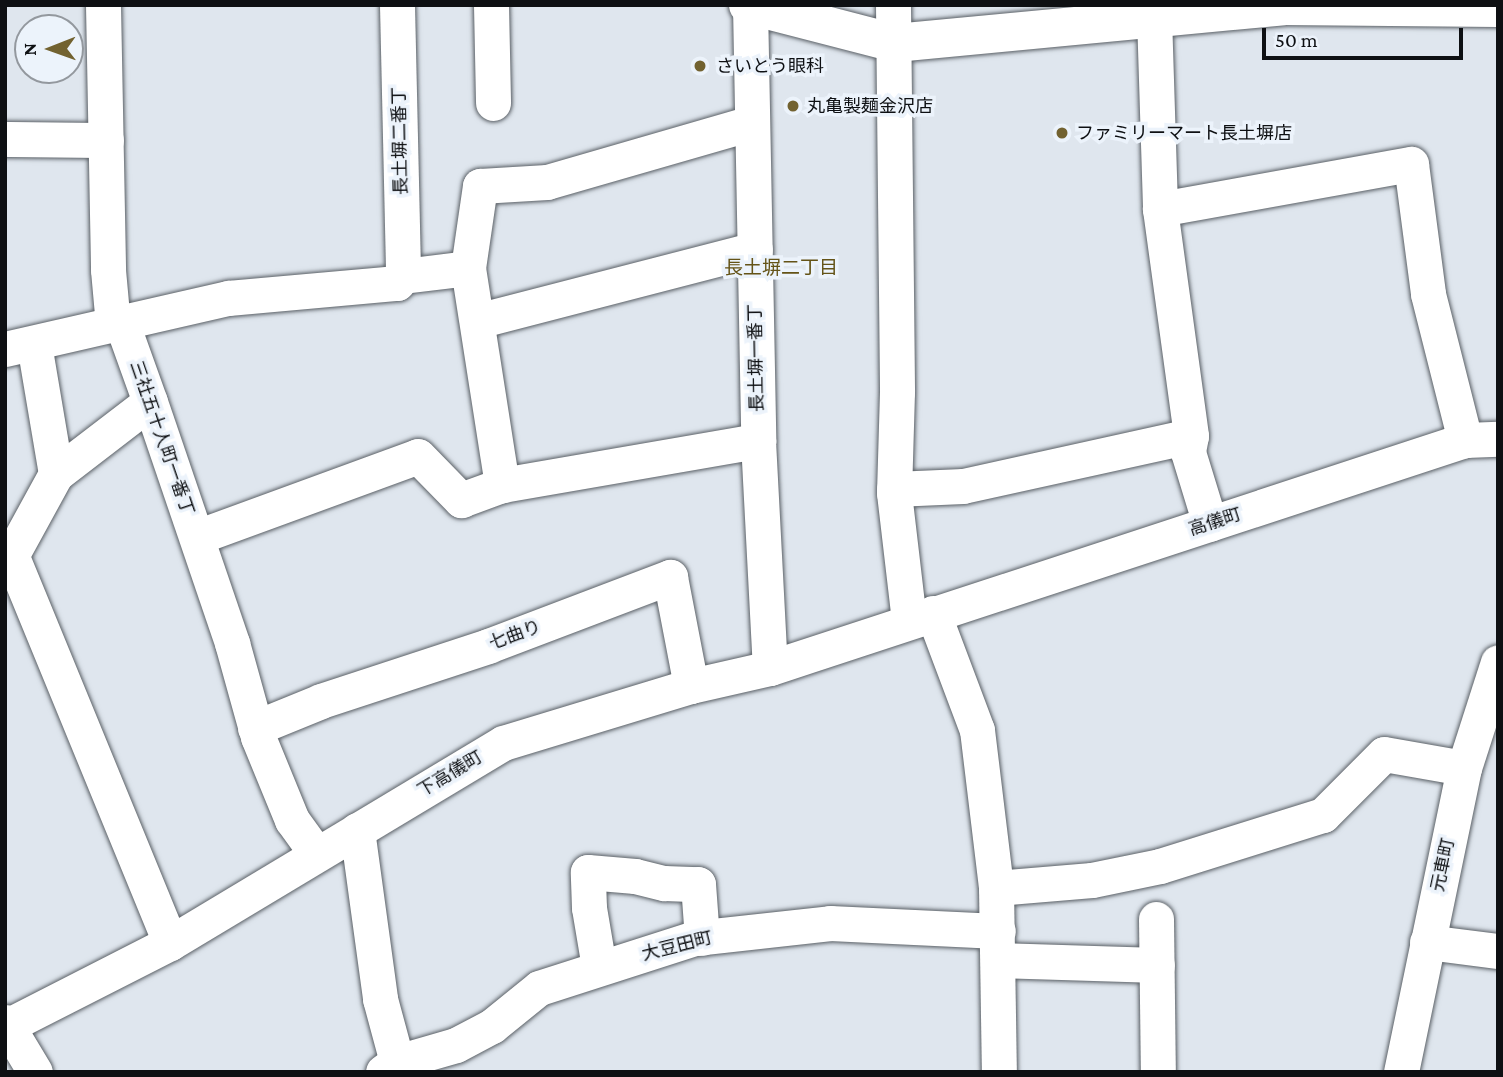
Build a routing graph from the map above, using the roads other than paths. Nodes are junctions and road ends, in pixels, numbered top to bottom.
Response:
1 (103, 5) edge
2 (397, 5) edge
3 (491, 5) edge
4 (750, 5) edge
5 (893, 5) edge
6 (1498, 8) edge
7 (1154, 16) junction
8 (1034, 17) edge
9 (895, 43) junction
10 (493, 103) dead end
11 (752, 123) junction
12 (5, 139) edge
13 (106, 141) junction
14 (1160, 209) junction
15 (755, 249) junction
16 (468, 268) junction
17 (403, 276) junction
18 (121, 321) junction
19 (477, 321) junction
20 (19, 347) edge
21 (150, 401) junction
22 (1191, 436) junction
23 (1481, 440) edge
24 (758, 441) junction
25 (57, 474) junction
26 (502, 485) junction
27 (894, 489) junction
28 (1210, 524) junction
29 (197, 537) junction
30 (9, 562) edge
31 (921, 617) junction
32 (1498, 662) edge
33 (770, 668) junction
34 (691, 686) junction
35 (256, 728) junction
36 (1464, 768) junction
37 (357, 831) junction
38 (316, 853) junction
39 (996, 888) junction
40 (1156, 919) dead end
41 (702, 938) junction
42 (1427, 942) junction
43 (170, 943) junction
44 (998, 946) junction
45 (1498, 951) edge
46 (1157, 965) junction
47 (600, 967) junction
48 (6, 1024) edge
49 (392, 1068) edge
50 (35, 1072) edge
51 (999, 1072) edge
52 (1158, 1072) edge
53 (1401, 1072) edge

1 - 13 street, 三社五十人町一番丁
2 - 17 street, 長土塀二番丁
3 - 10 street
4 - 9 main road
4 - 11 street, 長土塀一番丁
5 - 9 street
6 - 7 main road
7 - 8 main road
7 - 14 street
8 - 9 main road
9 - 27 street
11 - 15 street, 長土塀一番丁
11 - 16 street
12 - 13 street
13 - 18 street, 三社五十人町一番丁
14 - 22 street
14 - 23 street
15 - 19 street
15 - 24 street, 長土塀一番丁
16 - 17 street
16 - 19 street
17 - 18 street
18 - 20 street
18 - 21 street, 三社五十人町一番丁
19 - 26 street
20 - 25 street
21 - 25 street
21 - 29 street, 三社五十人町一番丁
22 - 27 street
22 - 28 street
23 - 28 street, 高儀町
24 - 26 street
24 - 33 street, 長土塀一番丁
25 - 30 street
26 - 29 street
27 - 31 street
28 - 31 street, 高儀町
29 - 35 street, 三社五十人町一番丁
30 - 43 street
31 - 33 street, 下高儀町
31 - 39 street
32 - 36 street, 元車町
33 - 34 street, 下高儀町
34 - 35 street, 七曲り
34 - 37 street, 下高儀町
35 - 38 street, 三社五十人町一番丁
36 - 39 street
36 - 42 street, 元車町
37 - 38 street, 下高儀町
37 - 49 street
38 - 43 street, 下高儀町
39 - 44 street
40 - 46 street
41 - 44 street, 大豆田町
41 - 47 street, 大豆田町
41 - 47 street
42 - 45 street
42 - 53 street, 元車町
43 - 48 street, 下高儀町
44 - 46 street, 大豆田町
44 - 51 street
46 - 52 street
47 - 49 street, 大豆田町
48 - 50 street

